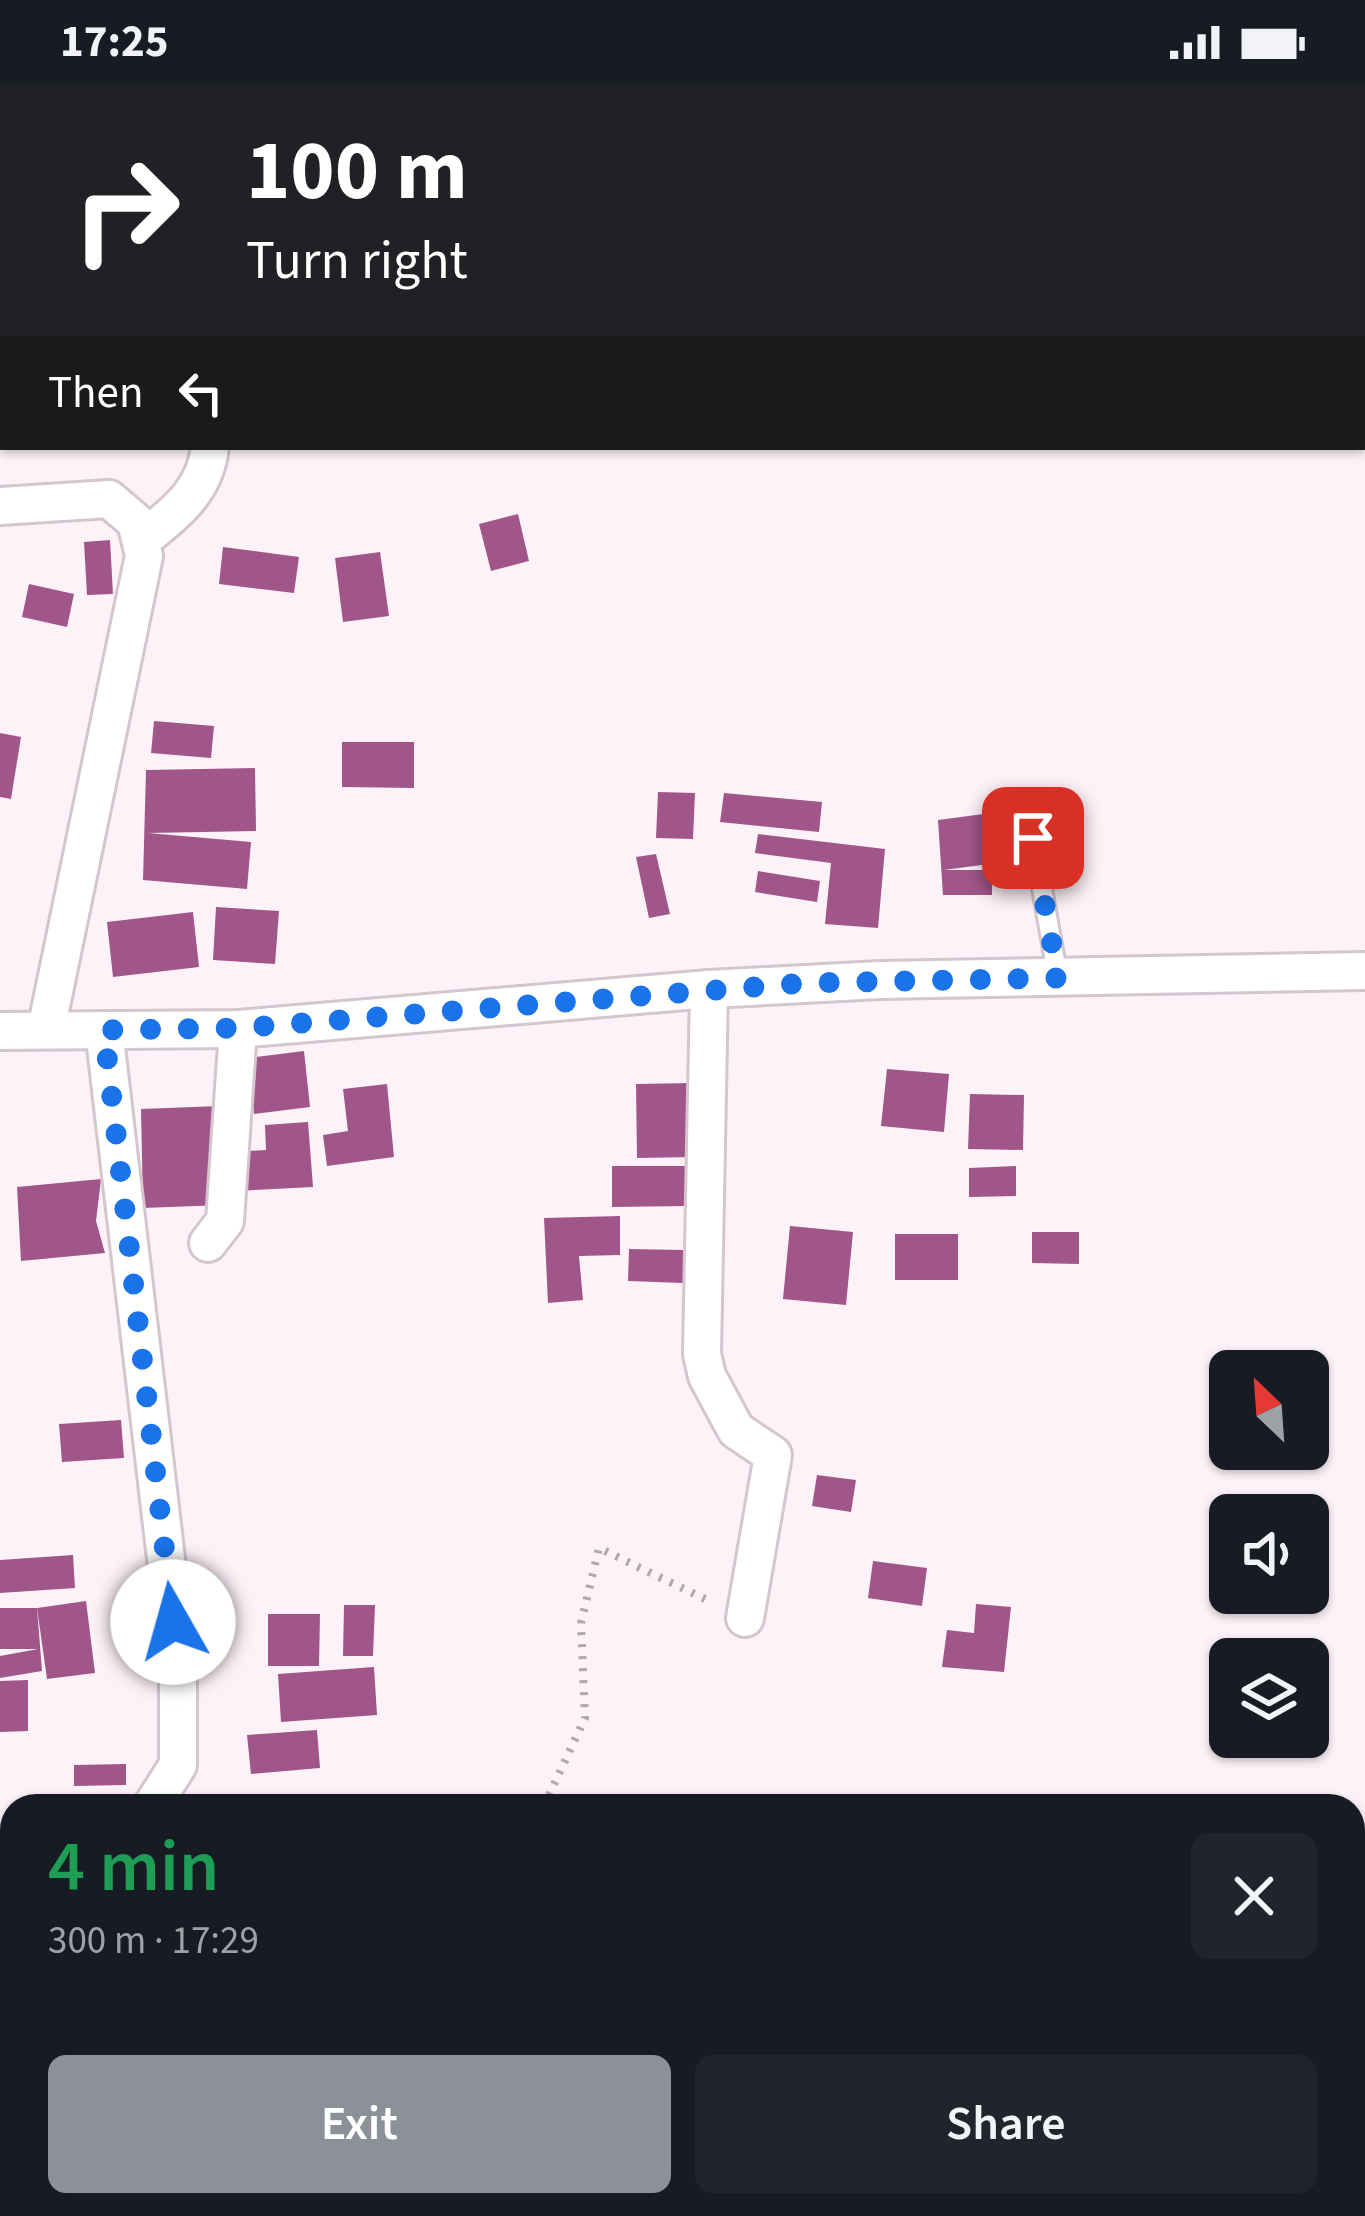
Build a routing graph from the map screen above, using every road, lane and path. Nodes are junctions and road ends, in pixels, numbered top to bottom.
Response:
1 (210, 450) edge
2 (0, 506) edge
3 (142, 540) junction
4 (1033, 838) dead end
5 (1365, 971) edge
6 (1058, 978) junction
7 (709, 989) junction
8 (238, 1028) junction
9 (46, 1030) junction
10 (104, 1030) junction
11 (0, 1031) edge
12 (208, 1243) dead end
13 (745, 1618) joint
14 (160, 1794) edge
15 (549, 1794) edge

1 - 3 street
2 - 3 street
3 - 9 street
4 - 6 lane
5 - 6 street
6 - 7 street
7 - 8 street
7 - 13 street
8 - 10 street
8 - 12 street
9 - 10 street
9 - 11 street
10 - 14 street
13 - 15 path

